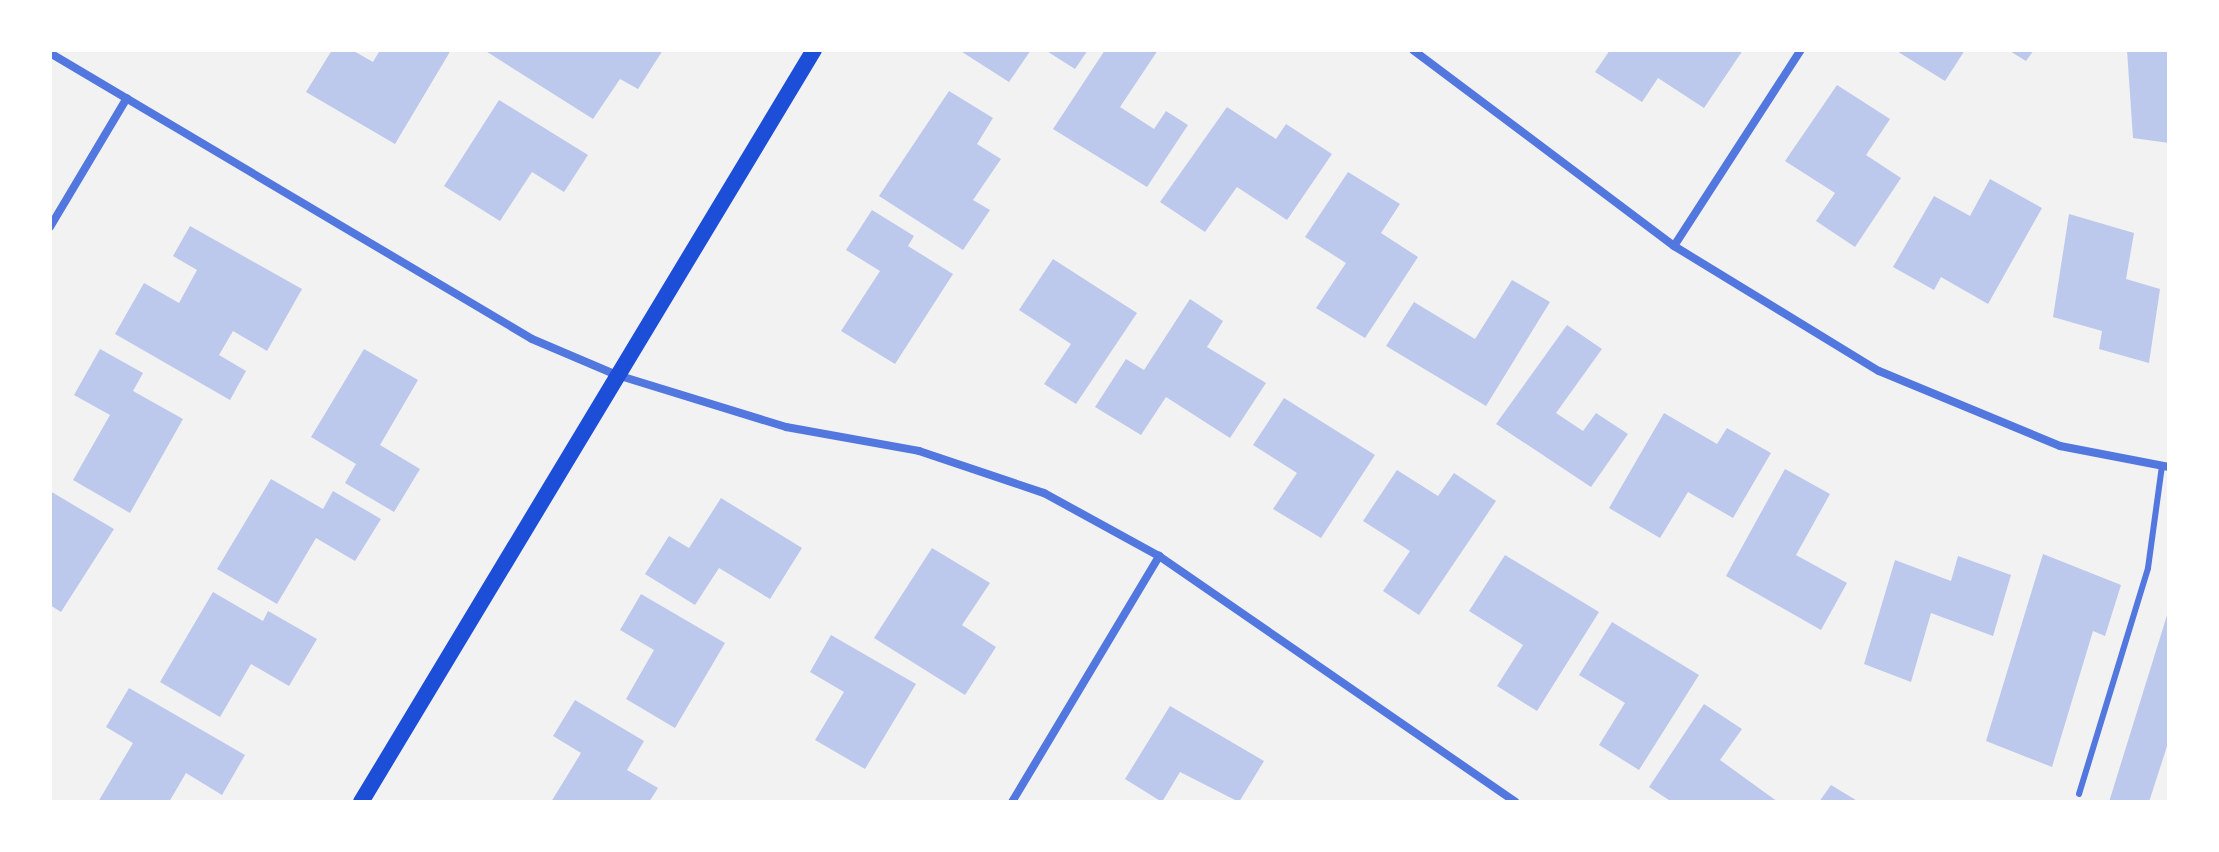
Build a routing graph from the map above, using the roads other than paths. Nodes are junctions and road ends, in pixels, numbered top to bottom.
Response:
1 (814, 50) edge
2 (1413, 50) edge
3 (1801, 50) edge
4 (50, 53) edge
5 (127, 98) junction
6 (50, 227) edge
7 (1674, 246) junction
8 (617, 375) junction
9 (2165, 466) edge
10 (1159, 556) junction
11 (2079, 794) dead end
12 (361, 802) edge
13 (1012, 802) edge
14 (1515, 802) edge

1 - 8 main road
2 - 7 street
3 - 7 street
4 - 5 street
5 - 6 street
5 - 8 street
7 - 9 street
8 - 10 street
8 - 12 main road
9 - 11 lane
10 - 13 street
10 - 14 street

